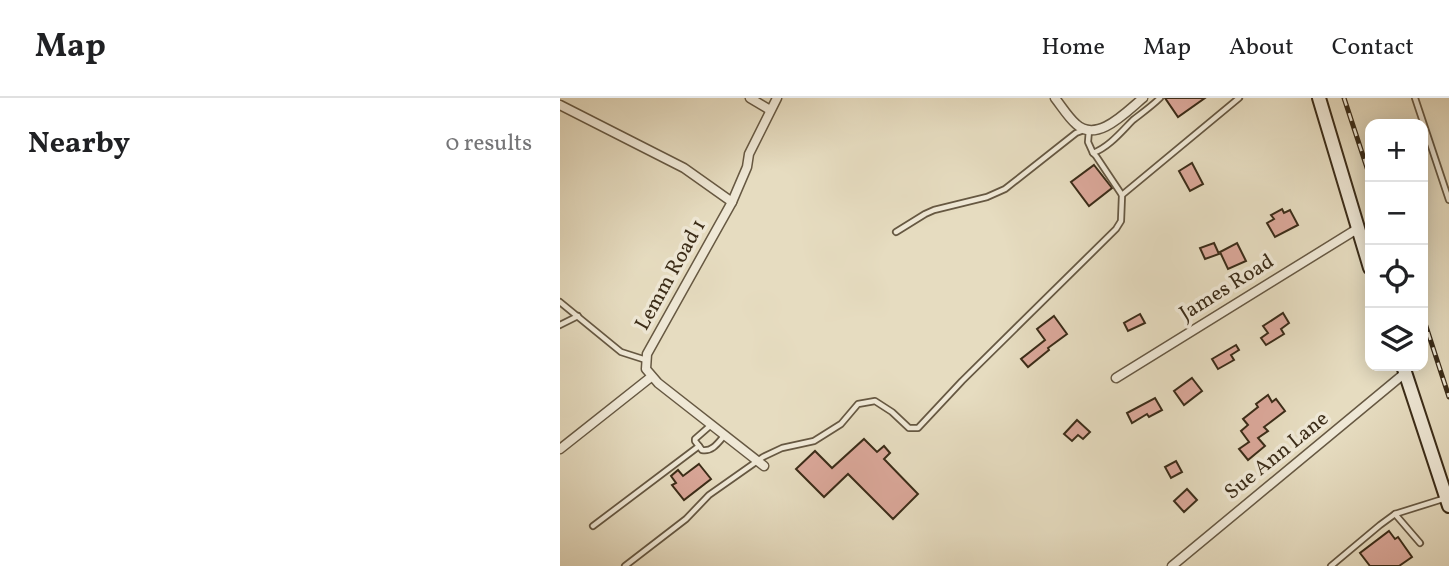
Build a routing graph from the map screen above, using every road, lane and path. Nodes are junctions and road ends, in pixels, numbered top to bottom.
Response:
1 (750, 98) edge
2 (777, 98) edge
3 (1055, 98) edge
4 (1143, 98) edge
5 (1160, 98) edge
6 (1239, 98) edge
7 (1319, 98) edge
8 (1415, 98) edge
9 (560, 105) edge
10 (770, 110) junction
11 (1087, 130) junction
12 (1093, 153) junction
13 (1122, 195) junction
14 (1449, 200) edge
15 (732, 202) junction
16 (1357, 229) junction
17 (896, 232) dead end
18 (1365, 253) edge
19 (560, 302) edge
20 (579, 316) junction
21 (560, 324) edge
22 (647, 360) junction
23 (1402, 371) edge
24 (1405, 371) edge
25 (651, 377) junction
26 (1116, 378) dead end
27 (711, 425) junction
28 (724, 435) junction
29 (699, 446) junction
30 (560, 449) edge
31 (761, 464) junction
32 (1448, 502) edge
33 (1395, 514) junction
34 (593, 526) dead end
35 (1420, 544) dead end
36 (625, 566) edge
37 (1171, 566) edge
38 (1331, 566) edge

1 - 10 street
2 - 10 street, Lemm Road 1
3 - 11 street
4 - 11 street
5 - 12 lane
6 - 13 lane
7 - 16 main road
8 - 14 lane
9 - 15 street
10 - 15 street, Lemm Road 1
11 - 12 lane
11 - 17 lane
12 - 13 lane
13 - 31 lane
15 - 22 street, Lemm Road 1
16 - 18 main road
16 - 26 street, James Road
19 - 20 lane
20 - 21 lane
20 - 22 lane
22 - 25 street, Lemm Road 1
23 - 37 street, Sue Ann Lane
24 - 32 main road
25 - 27 street
25 - 30 street
27 - 28 street
27 - 29 lane
28 - 29 lane
28 - 31 street
29 - 34 lane
31 - 36 lane
32 - 33 lane
33 - 35 lane
33 - 38 lane

